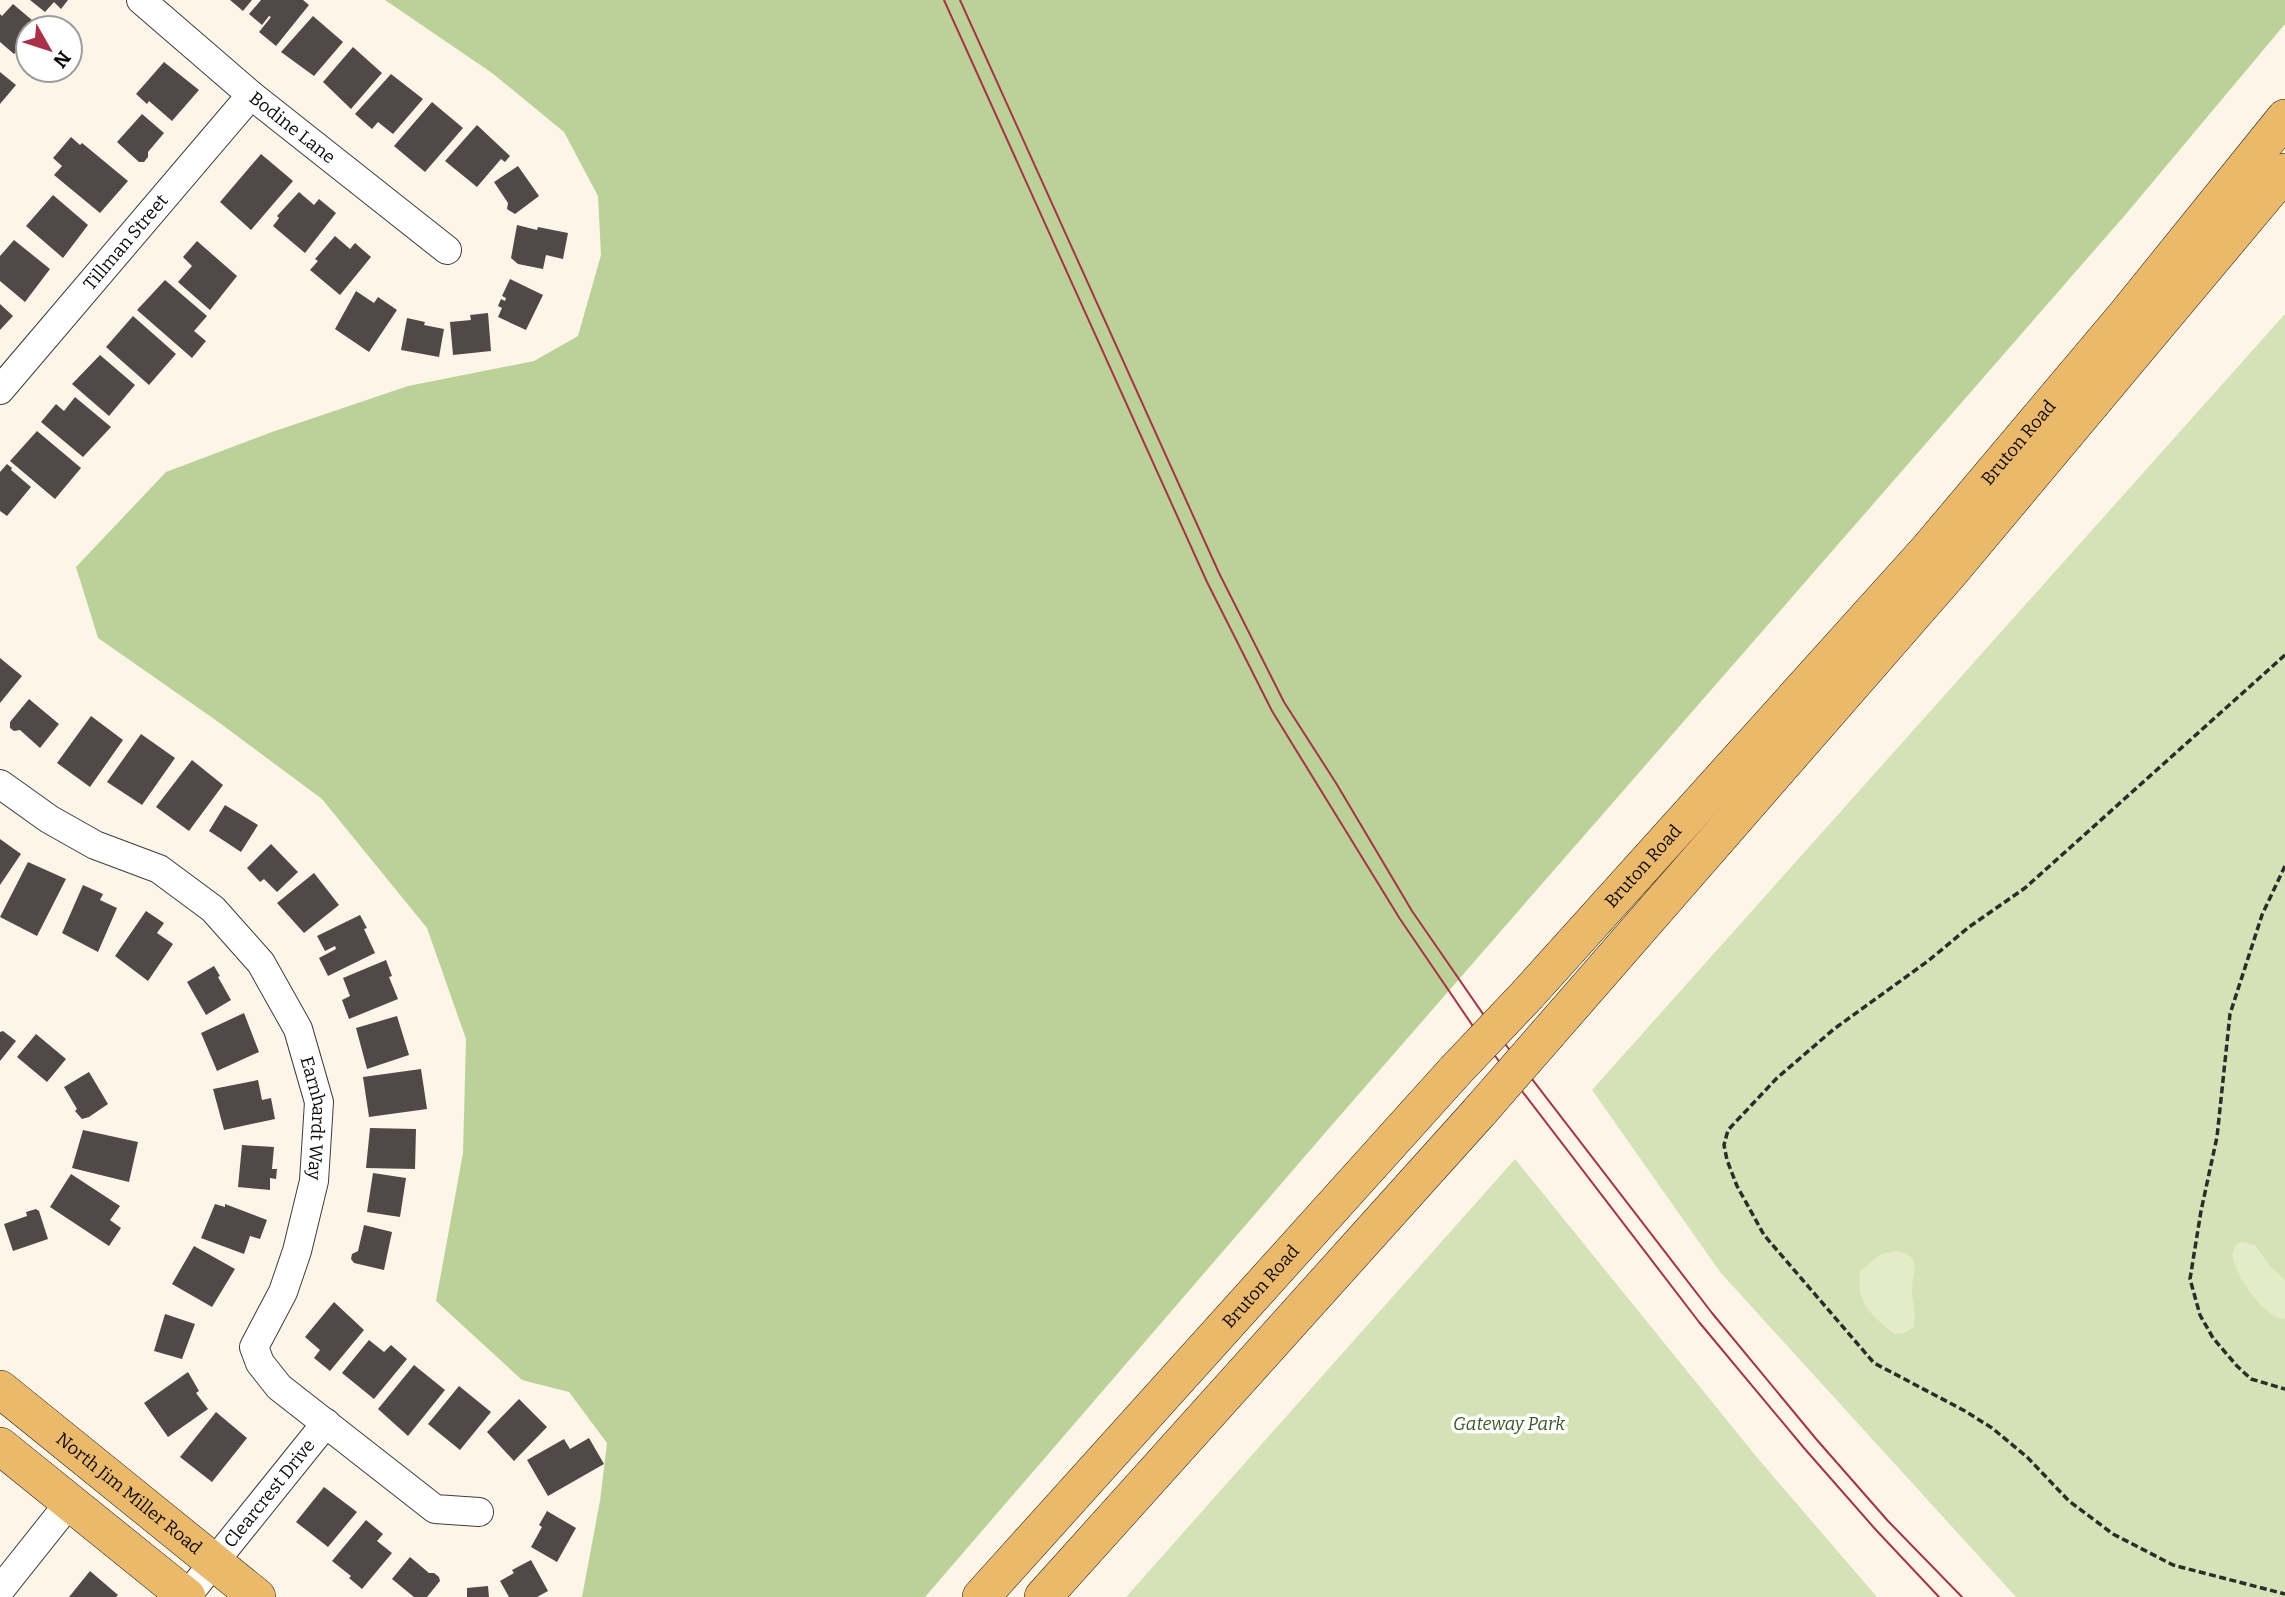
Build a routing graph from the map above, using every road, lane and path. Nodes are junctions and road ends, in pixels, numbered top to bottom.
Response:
1 (141, 0) edge
2 (251, 95) junction
3 (2285, 118) edge
4 (2285, 172) edge
5 (447, 250) dead end
6 (2138, 324) junction
7 (0, 390) edge
8 (2285, 654) edge
9 (0, 784) edge
10 (2285, 866) edge
11 (0, 1389) edge
12 (2285, 1389) edge
13 (326, 1423) junction
14 (0, 1446) edge
15 (70, 1502) junction
16 (479, 1512) dead end
17 (214, 1562) junction
18 (0, 1590) edge
19 (2285, 1594) edge
20 (187, 1597) edge
21 (257, 1597) edge
22 (981, 1597) edge
23 (1042, 1597) edge

1 - 2 street, Bodine Lane
2 - 5 street, Bodine Lane
2 - 7 street, Tillman Street
3 - 6 main road, Bruton Road
4 - 6 main road, Bruton Road
6 - 22 main road, Bruton Road, bridge
6 - 23 main road, Bruton Road, bridge
8 - 19 path
9 - 13 street, Earnhardt Way
10 - 12 path
11 - 17 main road, North Jim Miller Road
13 - 16 street, Earnhardt Way
13 - 17 street, Clearcrest Drive
14 - 15 main road
15 - 18 street
15 - 20 main road
17 - 20 street, Clearcrest Drive
17 - 21 main road, North Jim Miller Road

